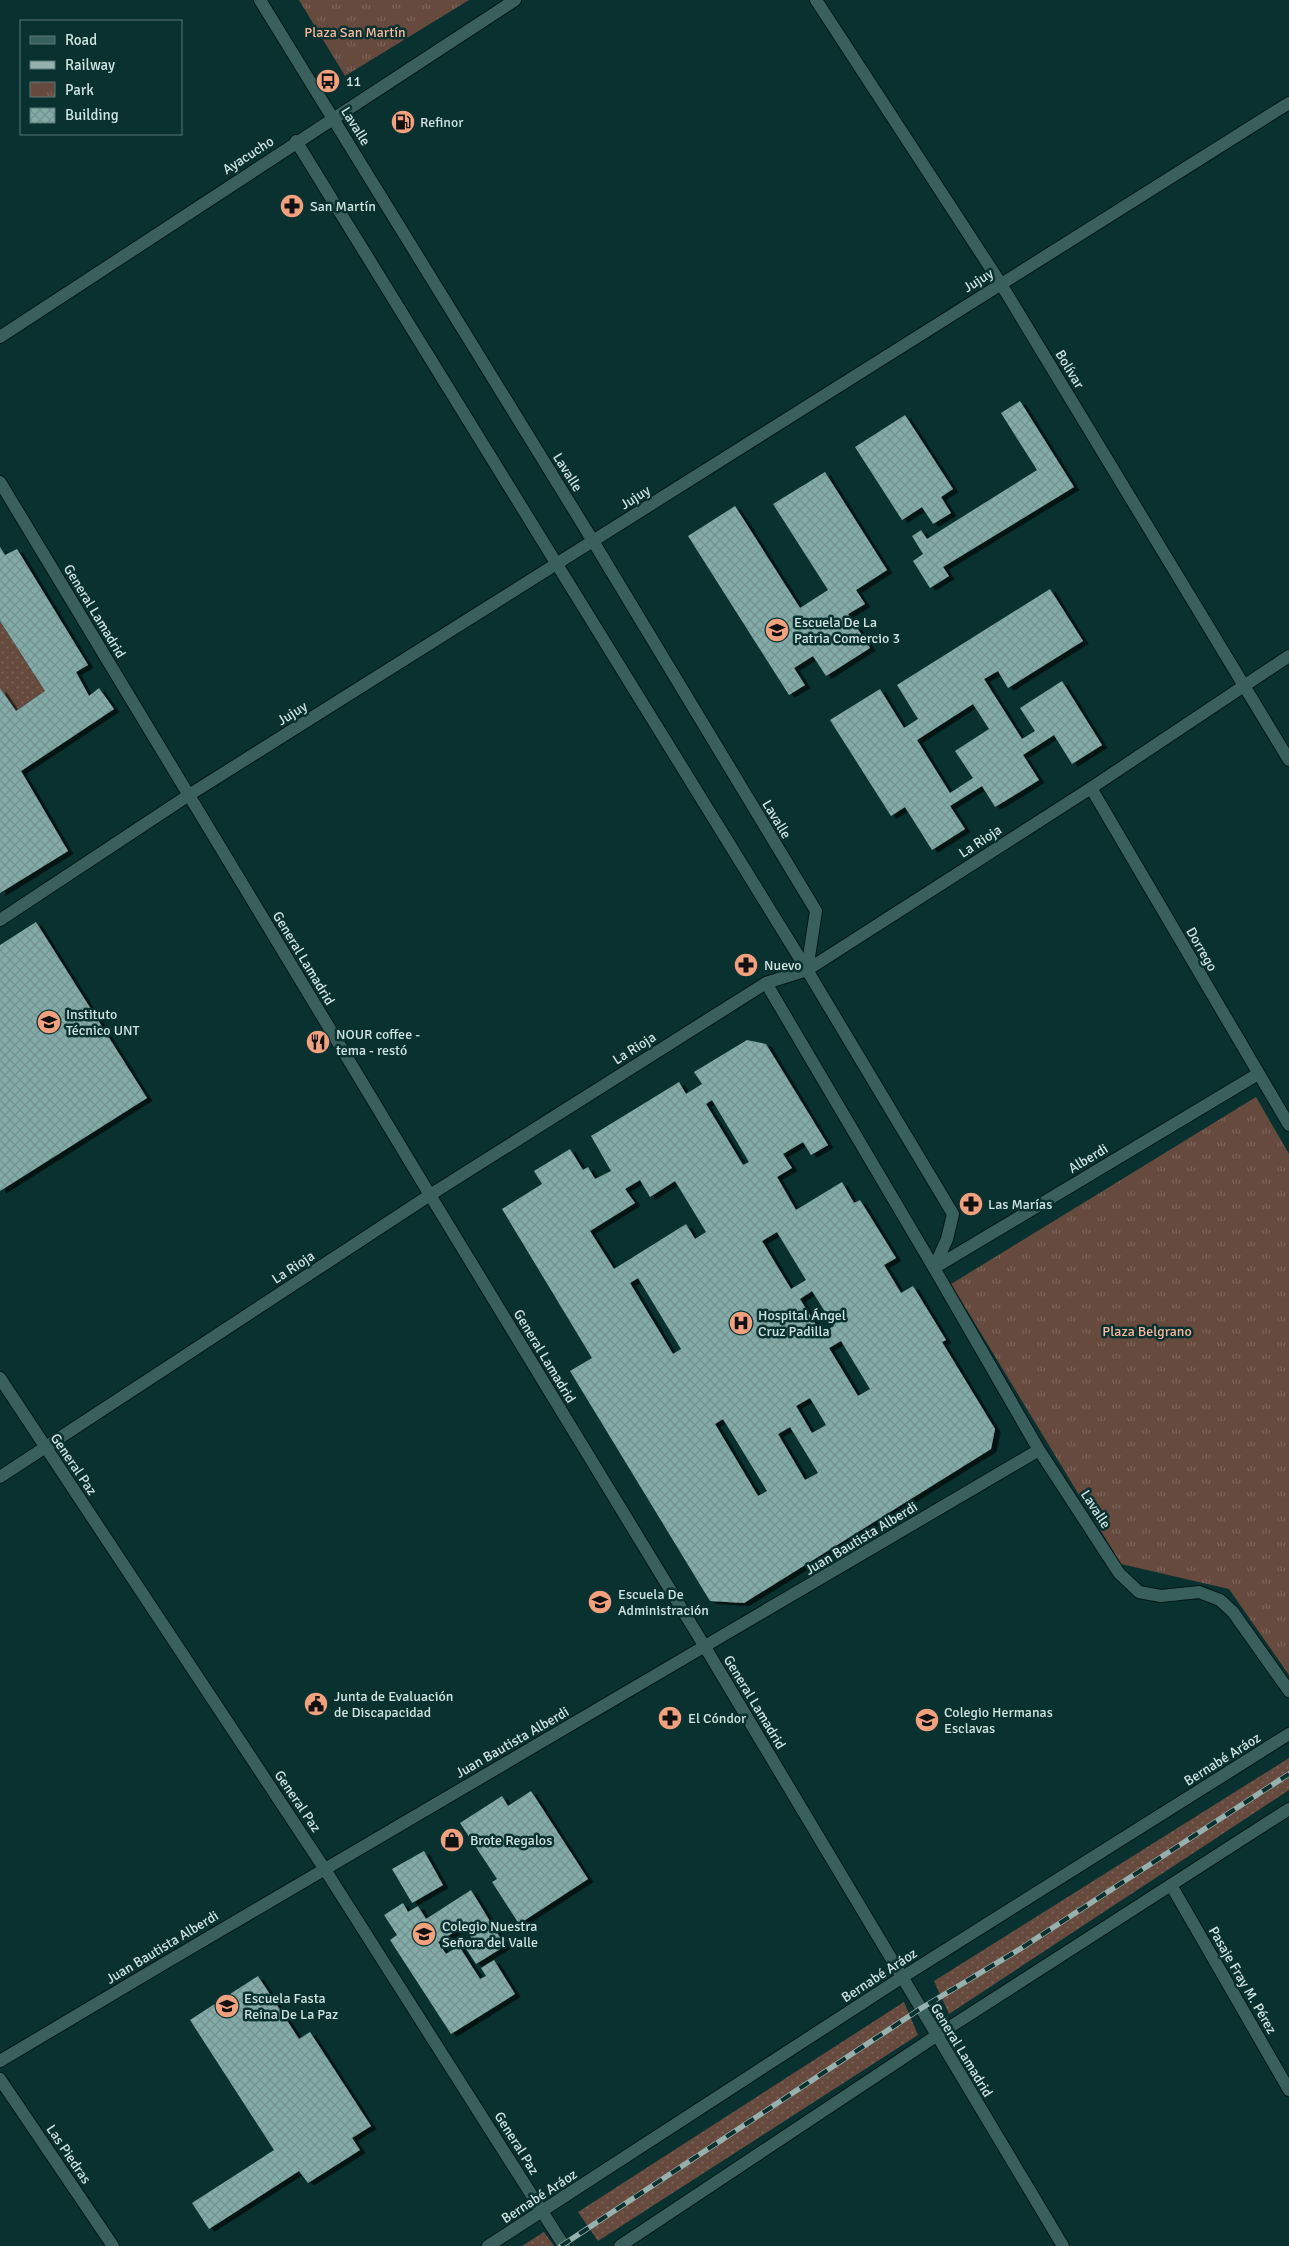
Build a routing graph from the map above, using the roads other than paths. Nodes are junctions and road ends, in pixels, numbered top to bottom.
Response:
1 (260, 0) edge
2 (515, 0) edge
3 (816, 0) edge
4 (1289, 103) edge
5 (334, 118) junction
6 (296, 141) junction
7 (1001, 284) junction
8 (0, 337) edge
9 (0, 482) edge
10 (594, 542) junction
11 (556, 564) junction
12 (1289, 656) edge
13 (1244, 685) junction
14 (1289, 760) edge
15 (1091, 788) junction
16 (189, 796) junction
17 (0, 920) edge
18 (807, 970) junction
19 (766, 983) junction
20 (1258, 1074) junction
21 (1289, 1125) edge
22 (430, 1195) junction
23 (934, 1268) junction
24 (0, 1378) edge
25 (45, 1448) junction
26 (1039, 1450) junction
27 (0, 1477) edge
28 (705, 1648) junction
29 (1289, 1691) edge
30 (1289, 1734) edge
31 (1289, 1809) edge
32 (324, 1868) junction
33 (1171, 1885) junction
34 (901, 1978) junction
35 (936, 2036) junction
36 (0, 2061) edge
37 (0, 2079) edge
38 (1289, 2090) edge
39 (543, 2211) junction
40 (113, 2246) edge
41 (488, 2246) edge
42 (564, 2246) edge
43 (620, 2246) edge
44 (1063, 2246) edge

1 - 5 street, Lavalle
2 - 5 street, Ayacucho
3 - 7 street, Bolívar
4 - 7 street, Jujuy
5 - 6 street, Ayacucho
5 - 10 street, Lavalle
6 - 8 street, Ayacucho
6 - 11 street
7 - 10 street, Jujuy
7 - 13 street, Bolívar
9 - 16 street, General Lamadrid
10 - 11 street, Jujuy
10 - 18 street, Lavalle
11 - 16 street, Jujuy
11 - 18 street
12 - 13 street, La Rioja
13 - 14 street, Bolívar
13 - 15 street, La Rioja
15 - 18 street, La Rioja
15 - 20 street, Dorrego
16 - 17 street, Jujuy
16 - 22 street, General Lamadrid
18 - 19 street, La Rioja
18 - 23 street
19 - 22 street, La Rioja
19 - 23 street, Lavalle
20 - 21 street, Dorrego
20 - 23 street, Alberdi
22 - 25 street, La Rioja
22 - 28 street, General Lamadrid
23 - 26 street, Lavalle
24 - 25 street, General Paz
25 - 27 street, La Rioja
25 - 32 street, General Paz
26 - 28 street, Juan Bautista Alberdi
26 - 29 street, Lavalle
28 - 32 street, Juan Bautista Alberdi
28 - 34 street, General Lamadrid
30 - 34 street, Bernabé Aráoz
31 - 33 street
32 - 36 street, Juan Bautista Alberdi
32 - 39 street, General Paz
33 - 35 street
33 - 38 street, Pasaje Fray M. Pérez
34 - 35 street, General Lamadrid
34 - 39 street, Bernabé Aráoz
35 - 43 street
35 - 44 street, General Lamadrid
37 - 40 street, Las Piedras
39 - 41 street, Bernabé Aráoz
39 - 42 street, General Paz

